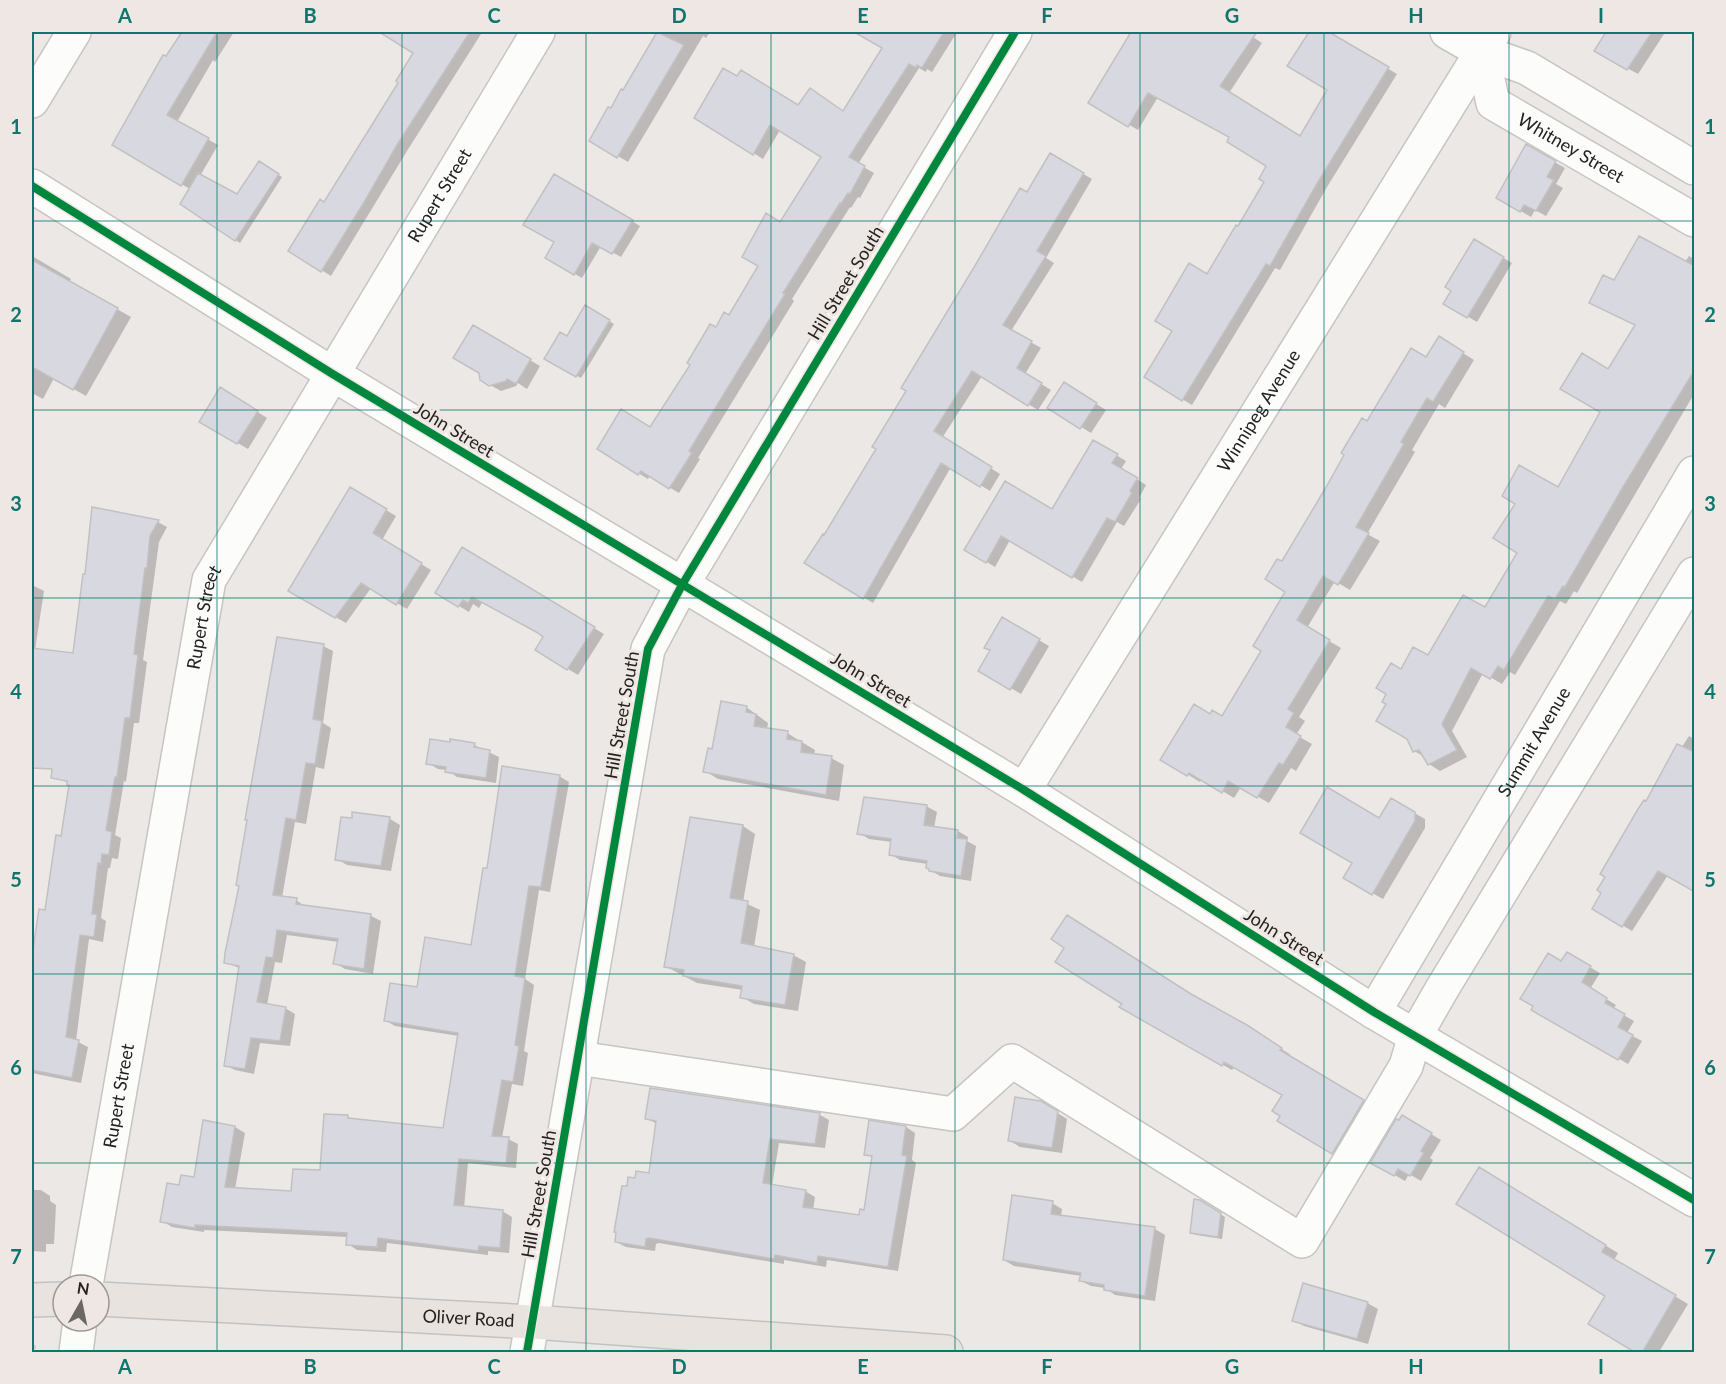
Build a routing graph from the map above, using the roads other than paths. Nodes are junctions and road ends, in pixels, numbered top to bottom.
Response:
1 (74, 32) edge
2 (538, 32) edge
3 (1015, 32) edge
4 (1447, 32) edge
5 (1488, 42) edge
6 (32, 101) edge
7 (1695, 168) edge
8 (32, 186) edge
9 (1695, 220) edge
10 (331, 374) junction
11 (1695, 473) edge
12 (1695, 574) edge
13 (682, 585) junction
14 (1024, 790) junction
15 (1374, 1012) junction
16 (1415, 1036) junction
17 (578, 1058) junction
18 (1695, 1200) edge
19 (88, 1273) edge
20 (51, 1299) edge
21 (32, 1300) edge
22 (111, 1300) edge
23 (78, 1333) edge
24 (530, 1337) edge
25 (932, 1352) edge
26 (76, 1353) edge

1 - 6 street
2 - 10 street, Rupert Street
3 - 13 street, Hill Street South
4 - 5 street
5 - 7 street
5 - 9 street, Whitney Street
5 - 14 street, Winnipeg Avenue
8 - 10 street, John Street
10 - 13 street, John Street
10 - 19 street, Rupert Street
11 - 15 street, Summit Avenue
12 - 16 street
13 - 14 street, John Street
13 - 17 street, Hill Street South
14 - 15 street, John Street
15 - 16 street, John Street
16 - 17 street
16 - 18 street, John Street
17 - 24 street, Hill Street South
20 - 21 main road
22 - 24 main road, Oliver Road
23 - 26 street
24 - 25 main road, Oliver Road

